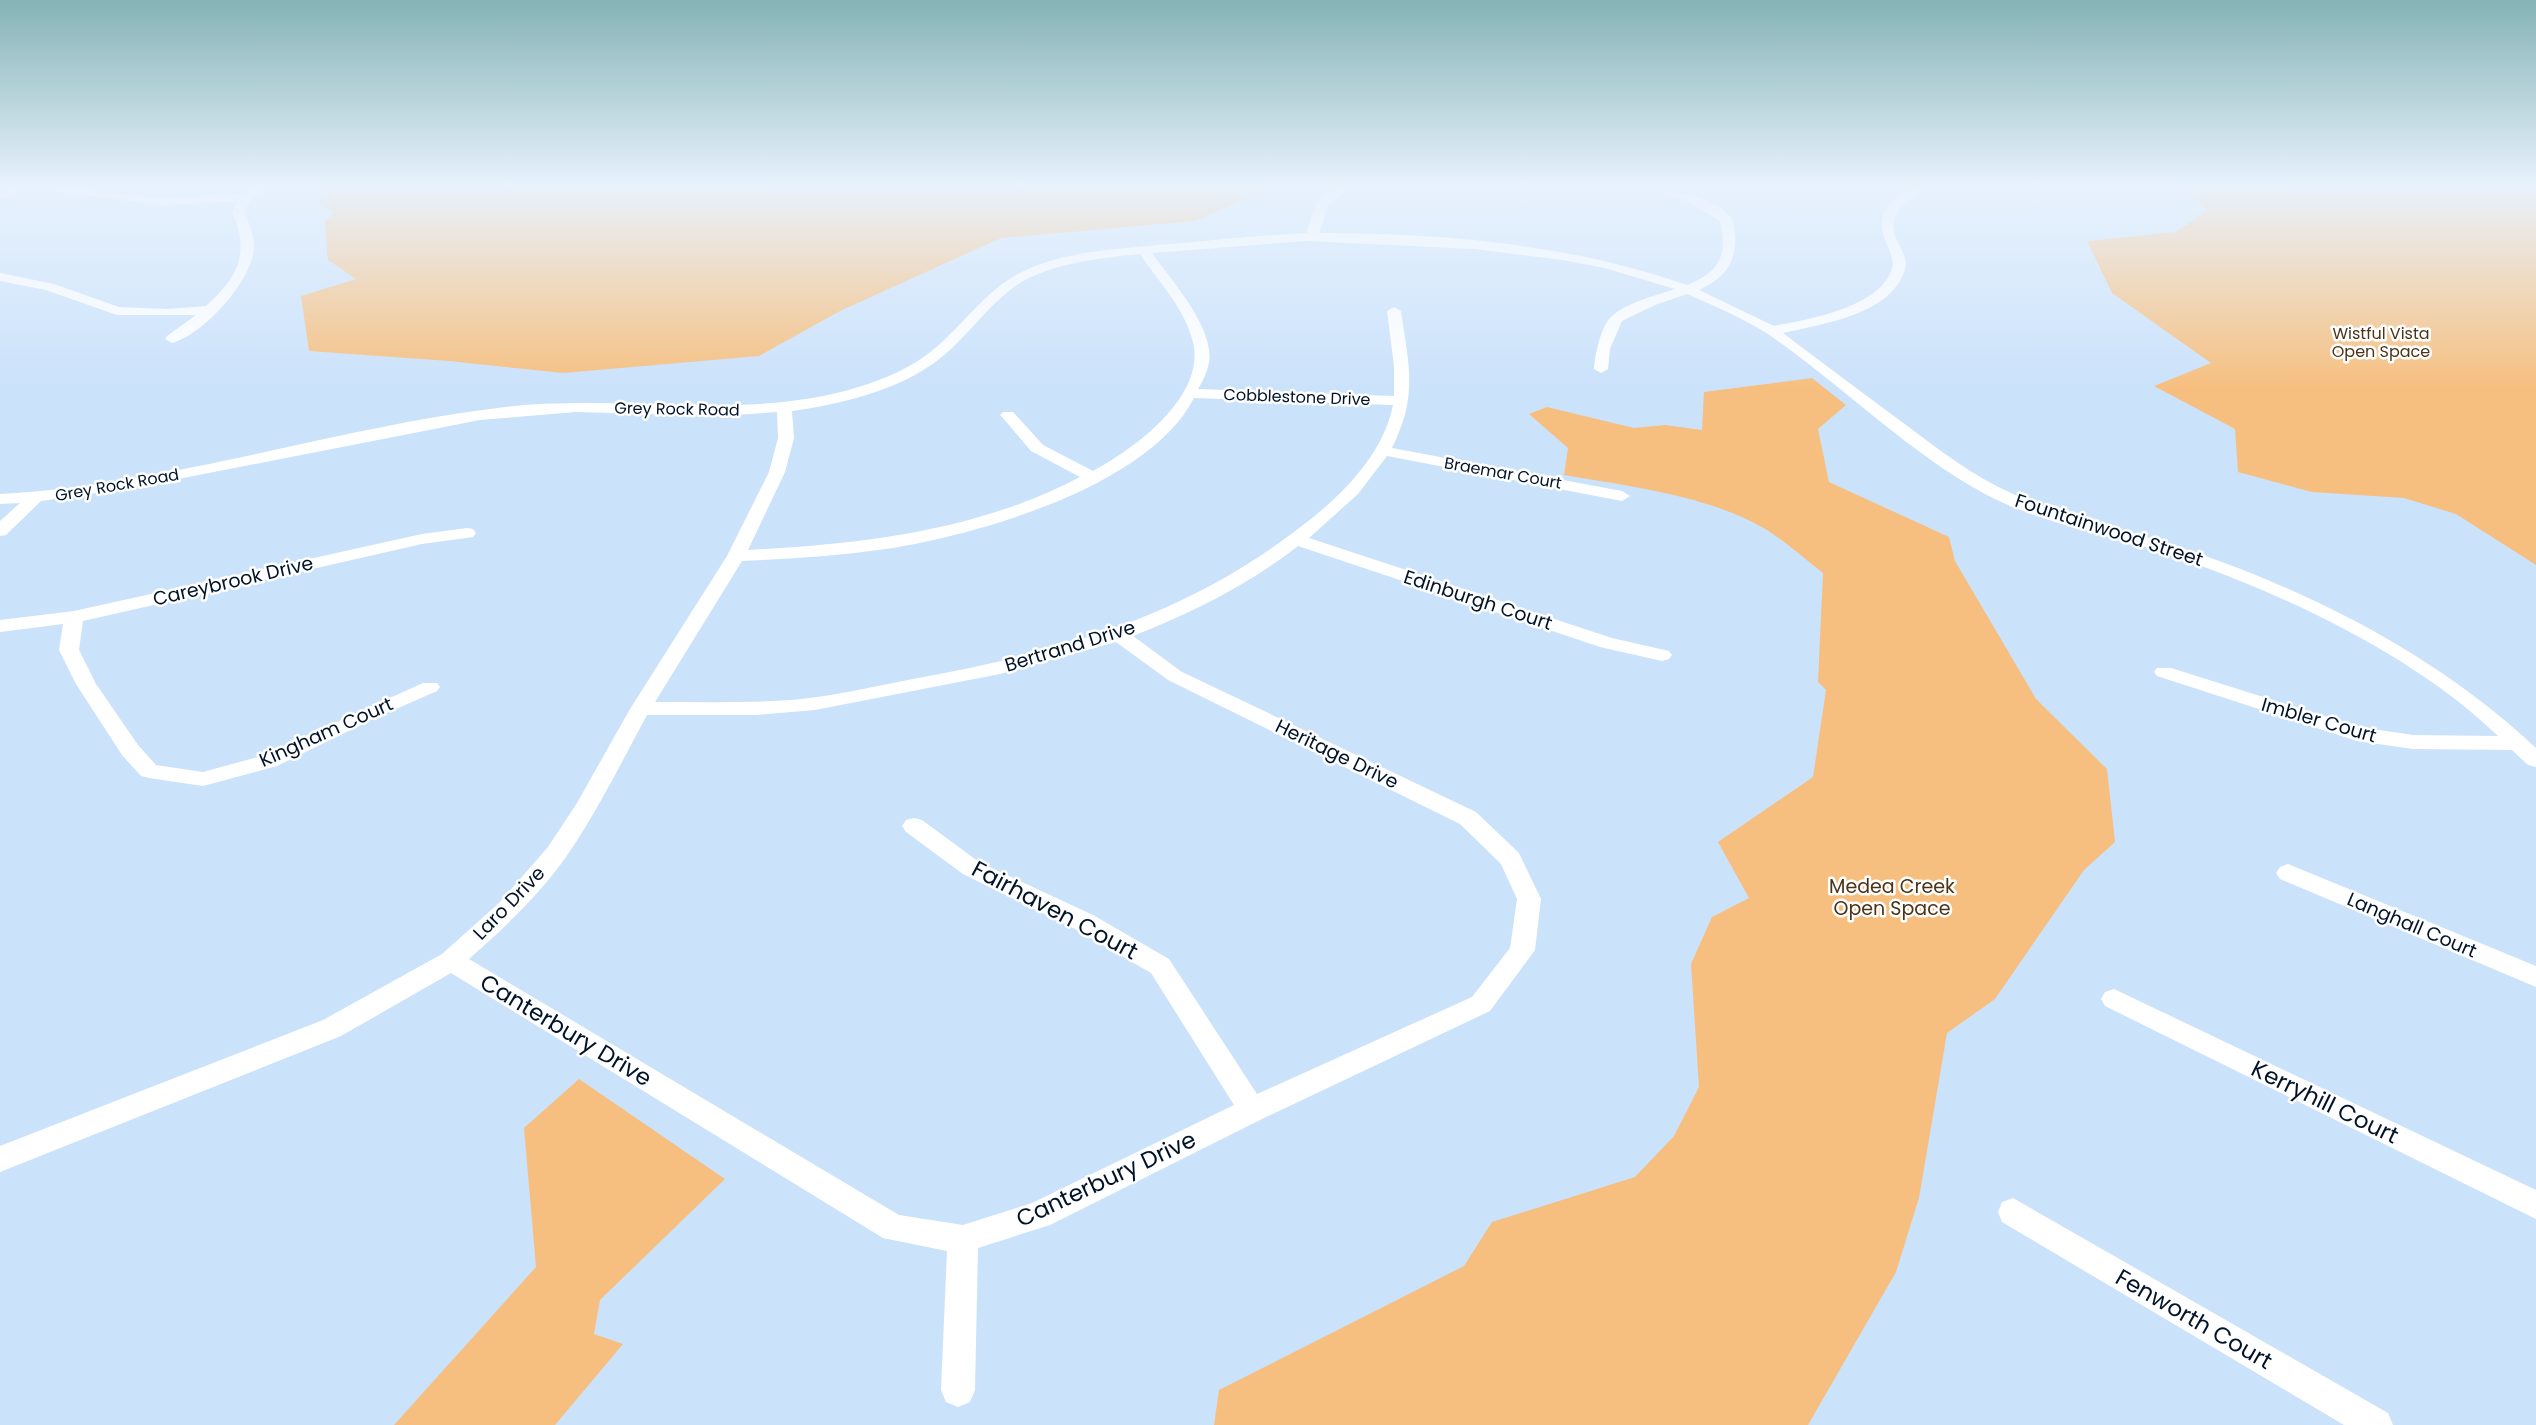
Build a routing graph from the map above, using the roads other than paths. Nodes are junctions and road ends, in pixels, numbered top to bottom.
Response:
1 (248, 254) edge
2 (1115, 254) edge
3 (1146, 254) edge
4 (1576, 254) edge
5 (1726, 254) edge
6 (1898, 254) edge
7 (0, 277) edge
8 (1689, 288) junction
9 (211, 310) junction
10 (1394, 311) dead end
11 (1772, 331) junction
12 (172, 339) dead end
13 (1601, 369) dead end
14 (1192, 393) junction
15 (1402, 401) junction
16 (784, 408) junction
17 (1008, 415) dead end
18 (1384, 451) junction
19 (1094, 478) junction
20 (1622, 496) dead end
21 (35, 498) junction
22 (0, 499) edge
23 (0, 531) edge
24 (467, 533) dead end
25 (1296, 540) junction
26 (736, 555) junction
27 (74, 617) junction
28 (0, 626) edge
29 (1119, 635) junction
30 (1662, 655) dead end
31 (2164, 672) dead end
32 (430, 687) dead end
33 (640, 709) junction
34 (2520, 743) junction
35 (2536, 760) edge
36 (914, 826) dead end
37 (2288, 873) dead end
38 (1529, 899) joint
39 (451, 961) junction
40 (2536, 977) edge
41 (2114, 999) dead end
42 (1252, 1110) junction
43 (0, 1158) edge
44 (2536, 1205) edge
45 (2013, 1212) dead end
46 (963, 1239) junction
47 (958, 1390) dead end
48 (2376, 1425) edge

1 - 9 street
2 - 16 street, Grey Rock Road
3 - 14 street
4 - 8 street, Grey Rock Road
5 - 8 street
6 - 11 street
7 - 9 street
8 - 11 street, Fountainwood Street
8 - 13 street
9 - 12 street
10 - 15 street, Bertrand Drive
11 - 34 street, Fountainwood Street
14 - 15 street, Cobblestone Drive
14 - 19 street
15 - 18 street, Bertrand Drive
16 - 21 street, Grey Rock Road
16 - 26 street, Laro Drive
17 - 19 street
18 - 20 street, Braemar Court
18 - 25 street, Bertrand Drive
19 - 26 street
21 - 22 street, Grey Rock Road
21 - 23 street
24 - 27 street, Careybrook Drive
25 - 29 street, Bertrand Drive
25 - 30 street, Edinburgh Court
26 - 33 street, Laro Drive
27 - 28 street, Careybrook Drive
27 - 32 street, Kingham Court
29 - 33 street, Bertrand Drive
29 - 38 street, Heritage Drive
31 - 34 street, Imbler Court
33 - 39 street, Laro Drive
34 - 35 street, Fountainwood Street
36 - 42 street, Fairhaven Court
37 - 40 street, Langhall Court
38 - 42 street, Canterbury Drive
39 - 43 street, Laro Drive
39 - 46 street, Canterbury Drive
41 - 44 street, Kerryhill Court
42 - 46 street, Canterbury Drive
45 - 48 street, Fenworth Court
46 - 47 street

